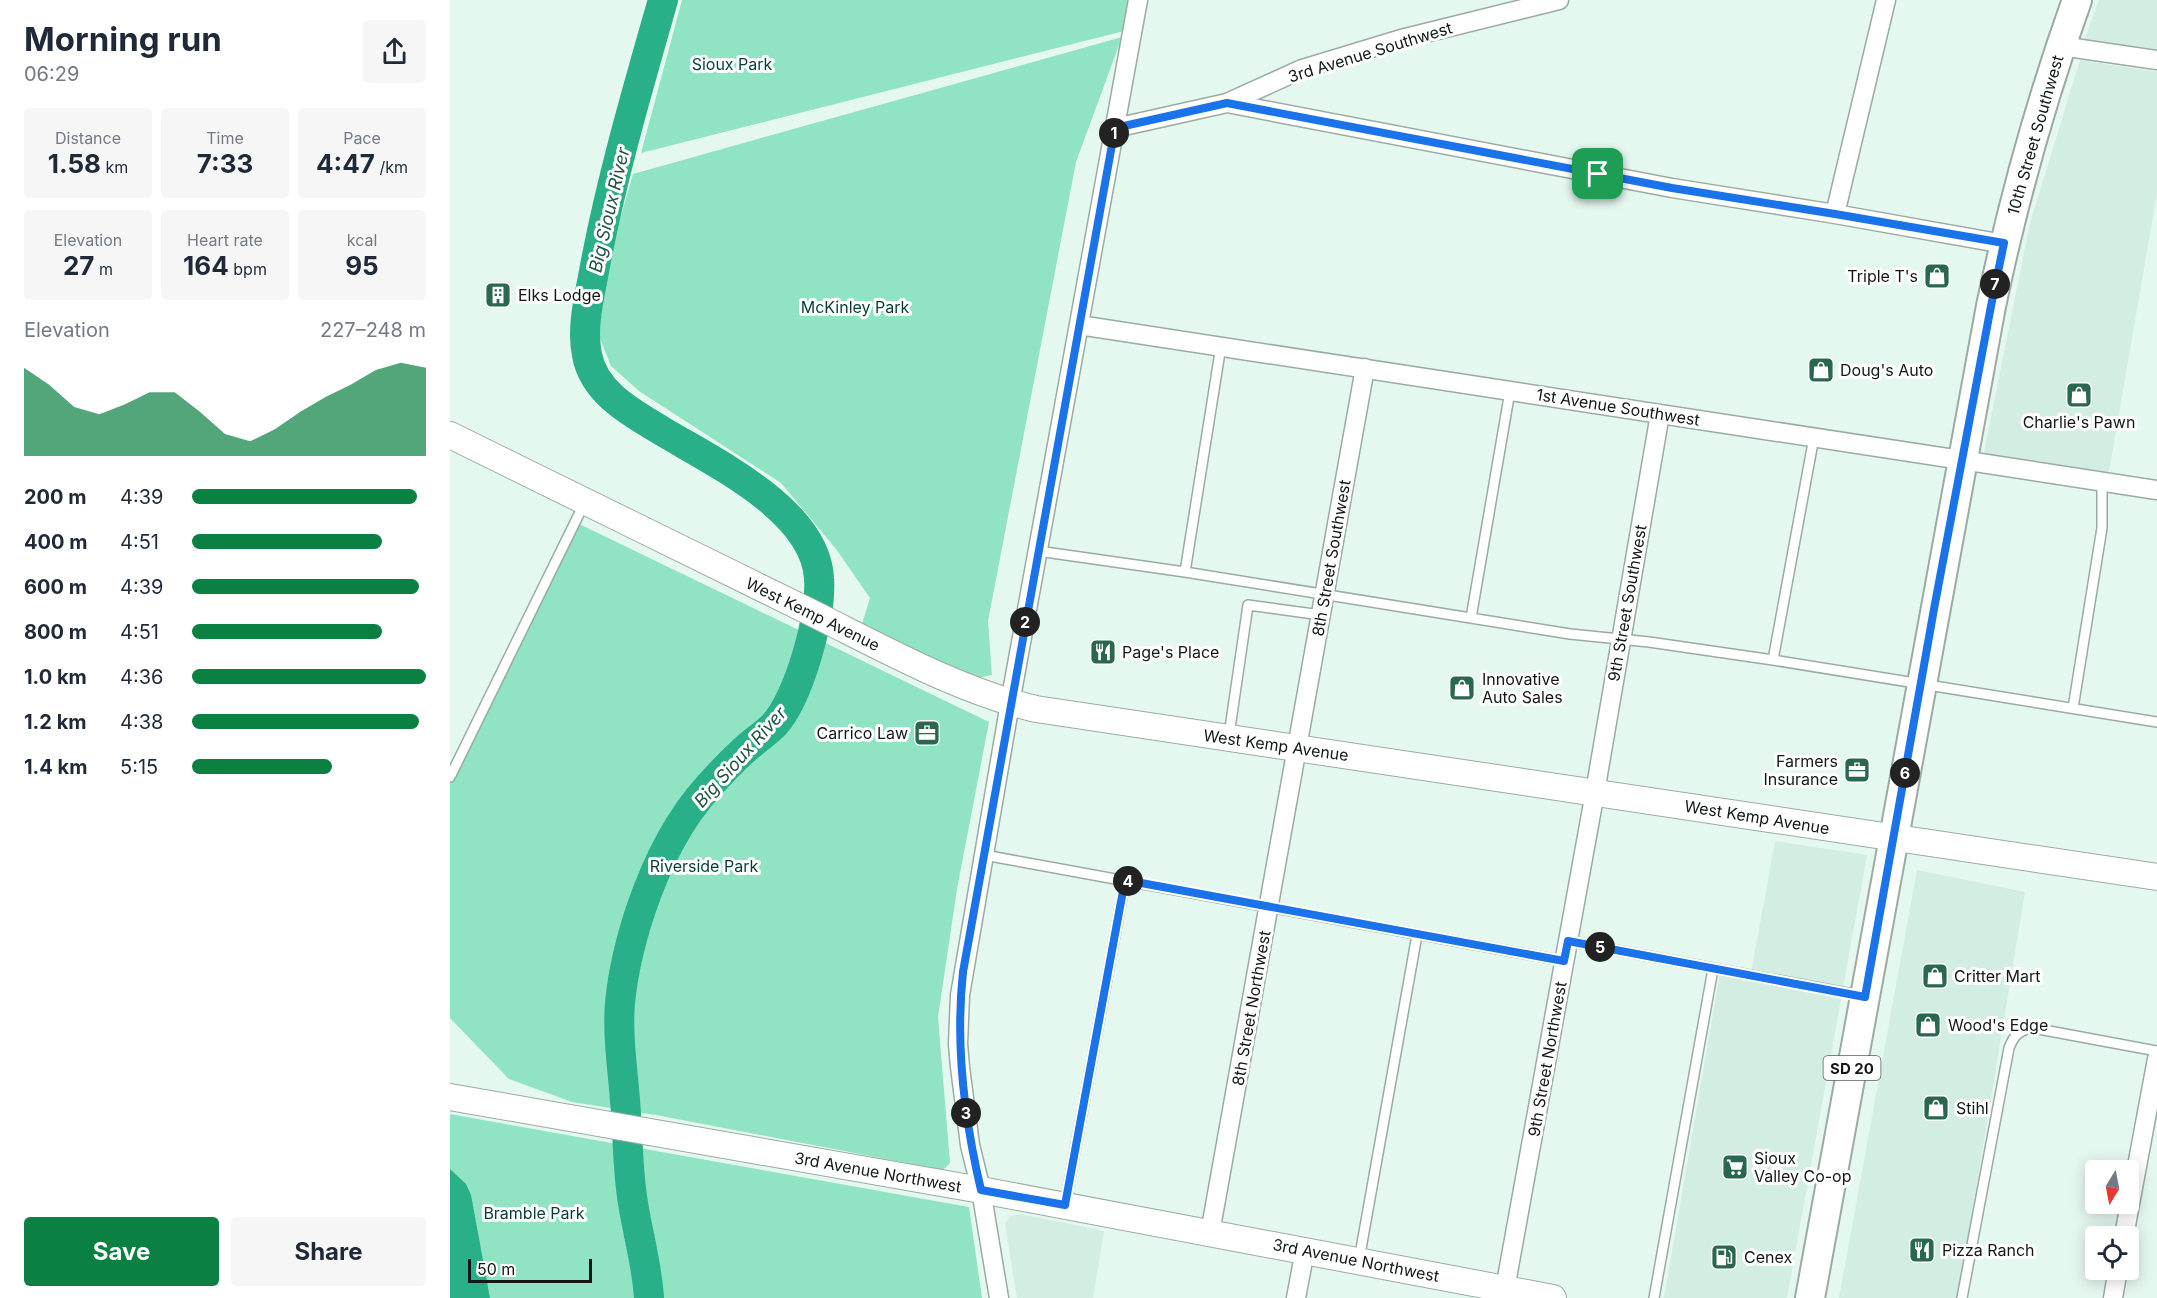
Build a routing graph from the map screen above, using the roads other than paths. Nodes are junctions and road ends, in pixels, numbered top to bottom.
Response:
1 (1138, 0) edge
2 (1559, 0) edge
3 (1886, 0) edge
4 (2077, 0) edge
5 (2061, 46) junction
6 (2157, 60) edge
7 (1227, 103) junction
8 (1115, 128) junction
9 (1835, 214) junction
10 (2004, 243) junction
11 (1079, 325) junction
12 (1221, 346) junction
13 (1365, 368) junction
14 (1510, 391) junction
15 (1660, 414) junction
16 (451, 437) edge
17 (1814, 437) junction
18 (1962, 460) junction
19 (2102, 481) junction
20 (2157, 490) edge
21 (585, 502) junction
22 (1038, 551) junction
23 (1185, 572) junction
24 (1324, 595) junction
25 (1321, 615) junction
26 (1471, 618) junction
27 (1621, 639) junction
28 (1773, 660) junction
29 (1921, 684) junction
30 (1010, 704) junction
31 (2073, 708) junction
32 (2157, 722) edge
33 (1229, 738) junction
34 (1297, 748) junction
35 (450, 777) edge
36 (1594, 792) junction
37 (1894, 838) junction
38 (984, 855) junction
39 (2157, 877) edge
40 (1125, 880) junction
41 (1269, 907) junction
42 (1417, 935) junction
43 (1568, 941) junction
44 (1564, 961) junction
45 (1713, 969) junction
46 (1865, 997) junction
47 (2157, 1051) edge
48 (2157, 1059) edge
49 (450, 1097) edge
50 (981, 1190) junction
51 (1065, 1205) junction
52 (2126, 1226) edge
53 (1210, 1233) junction
54 (1305, 1250) junction
55 (1359, 1261) junction
56 (2116, 1280) edge
57 (1505, 1289) junction
58 (999, 1298) edge
59 (1296, 1298) edge
60 (1553, 1298) edge
61 (1654, 1298) edge
62 (1809, 1298) edge
63 (1962, 1298) edge
64 (2113, 1298) edge

1 - 8 street
2 - 7 street, 3rd Avenue Southwest
3 - 9 street
4 - 5 main road, 10th Street Southwest / SD 20
5 - 6 street
5 - 10 main road, 10th Street Southwest / SD 20
7 - 8 street, 3rd Avenue Southwest
7 - 9 street
8 - 11 street
9 - 10 street
10 - 18 main road, 10th Street Southwest / SD 20
11 - 12 street, 1st Avenue Southwest
11 - 22 street
12 - 13 street, 1st Avenue Southwest
12 - 23 lane
13 - 14 street, 1st Avenue Southwest
13 - 24 street, 8th Street Southwest
14 - 15 street, 1st Avenue Southwest
14 - 26 lane
15 - 17 street, 1st Avenue Southwest
15 - 27 street, 9th Street Southwest
16 - 21 main road, West Kemp Avenue
17 - 18 street, 1st Avenue Southwest
17 - 28 lane
18 - 19 street, 1st Avenue Southwest
18 - 29 main road, 10th Street Southwest / SD 20
19 - 20 street, 1st Avenue Southwest
19 - 31 lane
21 - 30 main road, West Kemp Avenue
21 - 35 lane
22 - 23 lane
22 - 30 street
23 - 24 lane
24 - 25 street, 8th Street Southwest
24 - 26 lane
25 - 33 lane
25 - 34 street, 8th Street Southwest
26 - 27 lane
27 - 28 lane
27 - 36 street, 9th Street Southwest
28 - 29 lane
29 - 31 lane
29 - 37 main road, 10th Street Southwest / SD 20
30 - 33 main road, West Kemp Avenue
30 - 38 street
31 - 32 lane
33 - 34 main road, West Kemp Avenue
34 - 36 main road, West Kemp Avenue
34 - 41 street, 8th Street Northwest
36 - 37 main road, West Kemp Avenue
36 - 43 street, 9th Street Northwest
37 - 39 main road, West Kemp Avenue
37 - 46 main road, SD 20
38 - 40 lane
38 - 50 street
40 - 41 lane
40 - 51 lane
41 - 42 lane
41 - 53 street, 8th Street Northwest
42 - 44 lane
42 - 55 lane
43 - 44 street, 9th Street Northwest
43 - 45 lane
44 - 57 street, 9th Street Northwest
45 - 46 lane
45 - 61 lane
46 - 62 main road, SD 20
47 - 63 lane
48 - 52 street
49 - 50 main road, 3rd Avenue Northwest
50 - 51 main road, 3rd Avenue Northwest
50 - 58 street
51 - 53 main road, 3rd Avenue Northwest
53 - 54 main road, 3rd Avenue Northwest
54 - 55 main road, 3rd Avenue Northwest
54 - 59 street
55 - 57 main road, 3rd Avenue Northwest
56 - 64 street
57 - 60 main road, 3rd Avenue Northwest

